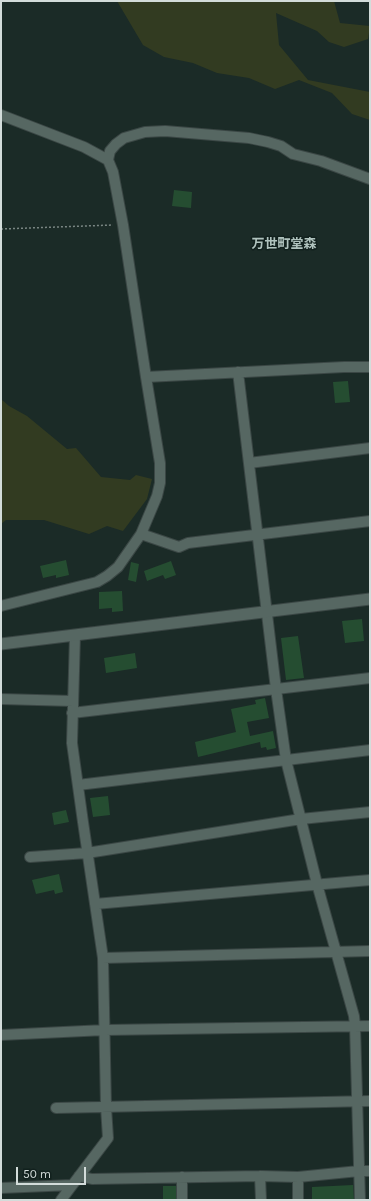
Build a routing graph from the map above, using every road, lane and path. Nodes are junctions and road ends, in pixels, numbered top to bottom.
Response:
1 (1, 115) edge
2 (108, 160) junction
3 (370, 179) edge
4 (123, 225) junction
5 (1, 230) edge
6 (370, 367) edge
7 (238, 372) junction
8 (146, 377) junction
9 (370, 448) edge
10 (249, 463) junction
11 (370, 521) edge
12 (141, 534) junction
13 (258, 535) junction
14 (370, 599) edge
15 (1, 606) edge
16 (266, 612) junction
17 (74, 636) junction
18 (1, 644) edge
19 (370, 678) edge
20 (276, 689) junction
21 (1, 699) edge
22 (73, 701) junction
23 (72, 713) junction
24 (370, 750) edge
25 (286, 760) junction
26 (78, 785) junction
27 (370, 812) edge
28 (301, 819) junction
29 (87, 853) junction
30 (30, 856) dead end
31 (370, 880) edge
32 (317, 884) junction
33 (95, 904) junction
34 (370, 951) edge
35 (336, 952) junction
36 (103, 958) junction
37 (355, 1026) junction
38 (370, 1026) edge
39 (105, 1030) junction
40 (1, 1035) edge
41 (357, 1101) junction
42 (370, 1101) edge
43 (106, 1107) junction
44 (56, 1108) dead end
45 (359, 1171) junction
46 (370, 1171) edge
47 (79, 1176) junction
48 (260, 1176) junction
49 (182, 1177) junction
50 (298, 1177) junction
51 (72, 1185) junction
52 (1, 1188) edge
53 (61, 1200) edge
54 (182, 1200) edge
55 (261, 1200) edge
56 (298, 1200) edge
57 (360, 1200) edge

1 - 2 street
2 - 3 street
2 - 4 street
4 - 5 path
4 - 8 street
6 - 7 street
7 - 8 street
7 - 10 street
8 - 12 street
9 - 10 street
10 - 13 street
11 - 13 street
12 - 13 street
12 - 15 street
13 - 16 street
14 - 16 street
16 - 17 street
16 - 20 street
17 - 18 street
17 - 22 street
19 - 20 street
20 - 23 street
20 - 25 street
21 - 22 street
22 - 23 street
23 - 26 street
24 - 25 street
25 - 26 street
25 - 28 street
26 - 29 street
27 - 28 street
28 - 29 street
28 - 32 street
29 - 30 street
29 - 33 street
31 - 32 street
32 - 33 street
32 - 35 street
33 - 36 street
34 - 35 street
35 - 36 street
35 - 37 street
36 - 39 street
37 - 38 street
37 - 39 street
37 - 41 street
39 - 40 street
39 - 43 street
41 - 42 street
41 - 43 street
41 - 45 street
43 - 44 street
43 - 47 street
45 - 46 street
45 - 50 street
45 - 57 street
47 - 49 street
47 - 51 street
48 - 49 street
48 - 50 street
48 - 55 street
49 - 54 street
50 - 56 street
51 - 52 street
51 - 53 street

